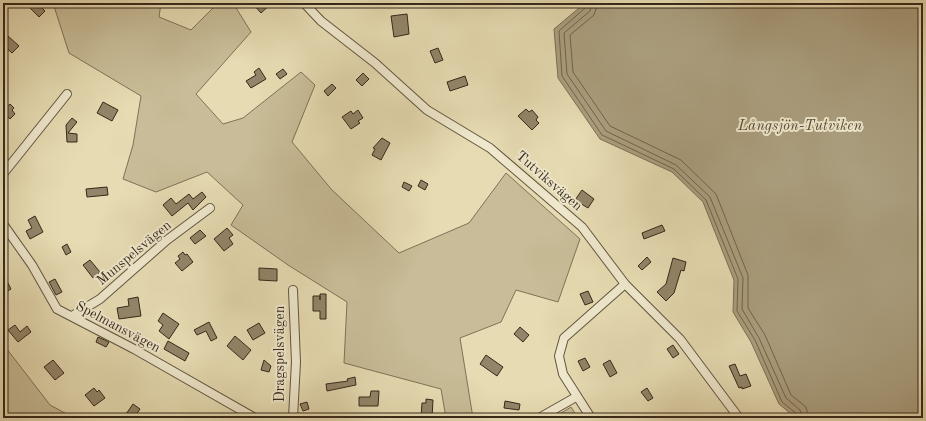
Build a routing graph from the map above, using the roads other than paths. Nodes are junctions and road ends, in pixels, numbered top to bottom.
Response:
1 (304, 3) edge
2 (67, 94) dead end
3 (3, 174) edge
4 (210, 208) dead end
5 (3, 224) edge
6 (625, 284) junction
7 (293, 290) dead end
8 (72, 316) junction
9 (576, 397) junction
10 (255, 418) edge
11 (293, 418) edge
12 (539, 418) edge
13 (591, 418) edge
14 (739, 418) edge

1 - 6 street, Tutviksvägen
2 - 3 street
4 - 8 street, Munspelsvägen
5 - 8 street, Spelmansvägen
6 - 9 street
6 - 14 street, Tutviksvägen
7 - 11 street, Dragspelsvägen
8 - 10 street, Spelmansvägen
9 - 12 street
9 - 13 street

